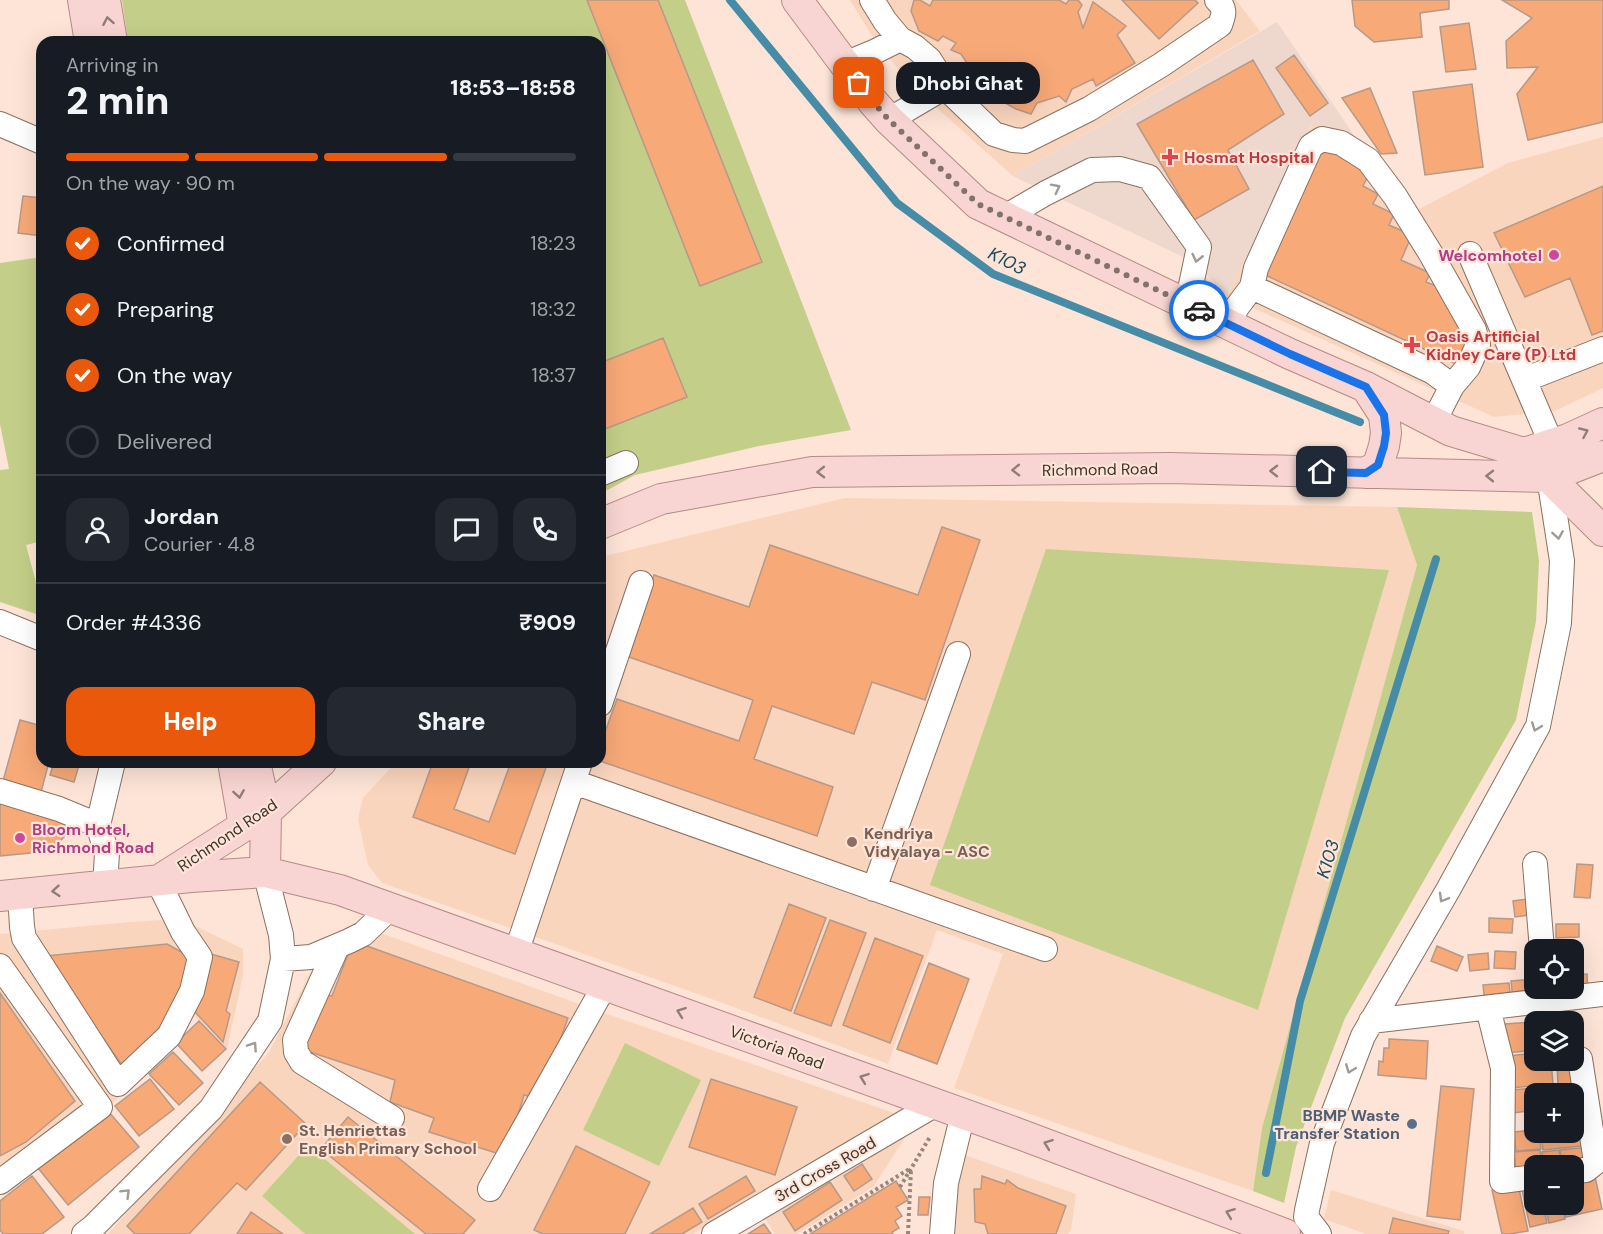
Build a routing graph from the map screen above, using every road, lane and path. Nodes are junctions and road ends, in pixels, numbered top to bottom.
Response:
1 (83, 0) edge
2 (105, 0) edge
3 (797, 0) edge
4 (872, 0) edge
5 (1217, 0) edge
6 (89, 36) edge
7 (111, 36) edge
8 (900, 39) junction
9 (845, 64) junction
10 (945, 87) junction
11 (889, 120) junction
12 (0, 124) edge
13 (36, 139) edge
14 (1005, 217) junction
15 (1470, 254) dead end
16 (1252, 287) junction
17 (1187, 304) junction
18 (1228, 324) junction
19 (1603, 349) edge
20 (1524, 380) junction
21 (1452, 386) junction
22 (1366, 387) junction
23 (1433, 423) junction
24 (1603, 423) edge
25 (1538, 449) junction
26 (1603, 456) edge
27 (626, 463) dead end
28 (606, 471) edge
29 (1366, 473) junction
30 (1549, 477) junction
31 (606, 522) edge
32 (1603, 531) edge
33 (641, 583) dead end
34 (0, 622) edge
35 (36, 637) edge
36 (958, 654) dead end
37 (606, 686) edge
38 (112, 768) edge
39 (235, 768) edge
40 (255, 768) edge
41 (314, 768) edge
42 (577, 772) edge
43 (0, 791) edge
44 (255, 819) junction
45 (98, 825) junction
46 (1535, 864) dead end
47 (266, 872) junction
48 (158, 881) junction
49 (105, 886) junction
50 (874, 888) junction
51 (10, 895) edge
52 (390, 908) junction
53 (1541, 939) edge
54 (337, 947) junction
55 (1045, 949) dead end
56 (516, 953) junction
57 (283, 959) junction
58 (0, 966) edge
59 (605, 985) junction
60 (1584, 994) edge
61 (1603, 994) edge
62 (1528, 999) edge
63 (1488, 1008) junction
64 (1371, 1022) junction
65 (1583, 1071) edge
66 (949, 1109) junction
67 (392, 1118) dead end
68 (1599, 1148) edge
69 (911, 1168) junction
70 (1584, 1170) edge
71 (1524, 1178) edge
72 (0, 1182) edge
73 (900, 1187) dead end
74 (490, 1189) dead end
75 (1303, 1230) edge
76 (84, 1234) edge
77 (714, 1234) edge
78 (804, 1234) edge
79 (908, 1234) edge
80 (942, 1234) edge

1 - 6 main road
7 -> 2 main road
3 - 9 main road
4 - 8 street
5 - 10 street
8 - 9 street
8 - 10 street
9 - 11 main road
10 - 11 street
11 - 14 main road
12 - 13 street
14 - 17 main road
14 -> 17 street
15 - 20 street
16 - 18 street
16 - 21 street
16 - 21 street
17 - 18 main road
18 - 22 main road
19 - 20 street
20 - 25 street
21 - 23 street
22 - 23 main road
22 - 29 main road
23 - 25 main road
25 -> 24 main road
25 - 30 main road
26 - 30 main road, Richmond Road
27 - 28 street
30 -> 29 main road, Richmond Road
29 -> 31 main road, Richmond Road
30 - 32 main road
30 -> 64 street
33 - 37 street
34 - 35 street
36 - 50 street
38 - 45 street
39 -> 44 main road
40 - 44 main road
41 - 44 main road, Richmond Road
42 - 50 street
42 - 56 street
43 - 45 street
44 - 47 main road
44 - 48 main road, Richmond Road
45 - 49 street
46 - 53 street
47 - 48 main road, Richmond Road
47 - 52 main road, Victoria Road
47 - 57 street
48 - 49 main road, Richmond Road
48 - 51 street
49 -> 51 main road, Richmond Road
50 - 55 street
52 - 54 street
52 - 56 main road, Victoria Road
54 - 57 street
54 - 67 street
56 - 59 main road, Victoria Road
76 -> 57 street
58 - 72 street
66 -> 59 main road, Victoria Road
59 - 74 street
60 - 61 street
62 - 63 street
63 - 64 street
63 - 71 street
64 -> 75 street
65 - 68 street
66 - 69 path
75 -> 66 main road, Victoria Road
66 - 77 street, 3rd Cross Road
66 - 80 street
68 - 70 street
69 - 73 path
69 - 78 path
69 - 79 path

